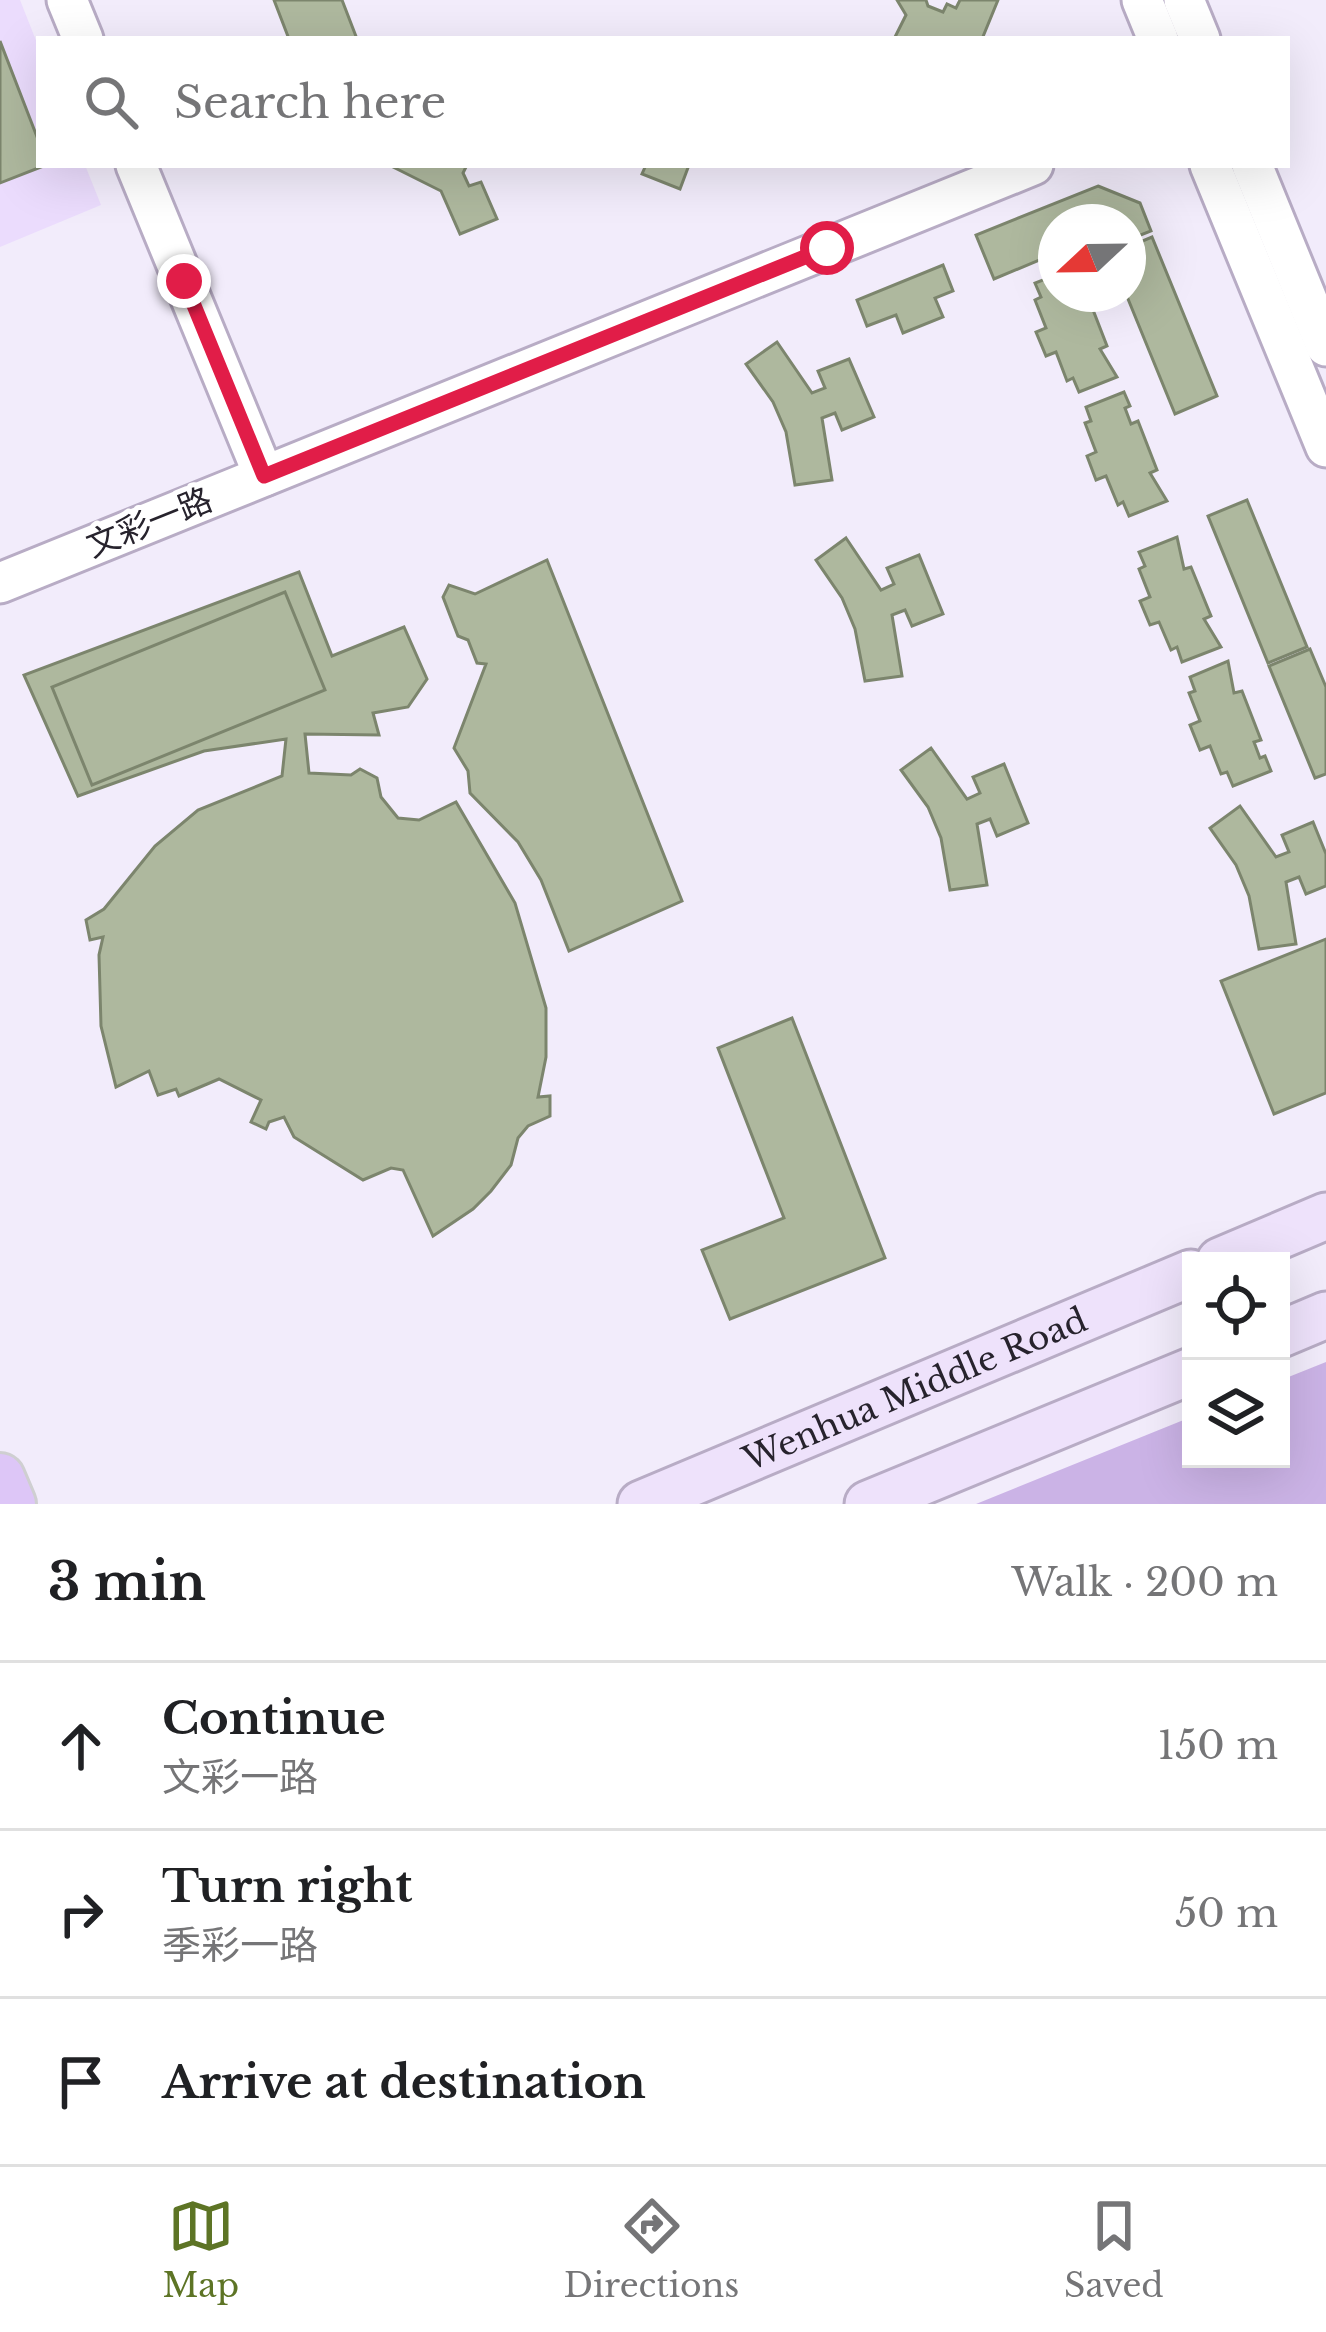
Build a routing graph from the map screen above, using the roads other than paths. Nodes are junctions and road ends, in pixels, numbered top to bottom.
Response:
1 (67, 0) edge
2 (1142, 0) edge
3 (1184, 0) edge
4 (82, 36) edge
5 (1157, 36) edge
6 (1199, 36) edge
7 (137, 168) edge
8 (1026, 168) edge
9 (1211, 168) edge
10 (1253, 168) edge
11 (1326, 346) edge
12 (1326, 447) edge
13 (264, 476) junction
14 (0, 583) edge
15 (1326, 1216) edge
16 (1241, 1252) edge
17 (1182, 1277) edge
18 (1326, 1315) edge
19 (1290, 1330) edge
20 (1182, 1375) edge
21 (0, 1478) edge
22 (11, 1504) edge
23 (641, 1504) edge
24 (868, 1504) edge

1 - 4 street
2 - 5 street
3 - 6 street
7 - 13 street
8 - 13 street, 文彩一路
9 - 12 street
10 - 11 street
13 - 14 street, 文彩一路
15 - 16 main road
17 - 23 main road, Wenhua Middle Road
18 - 19 main road
20 - 24 main road
21 - 22 main road

